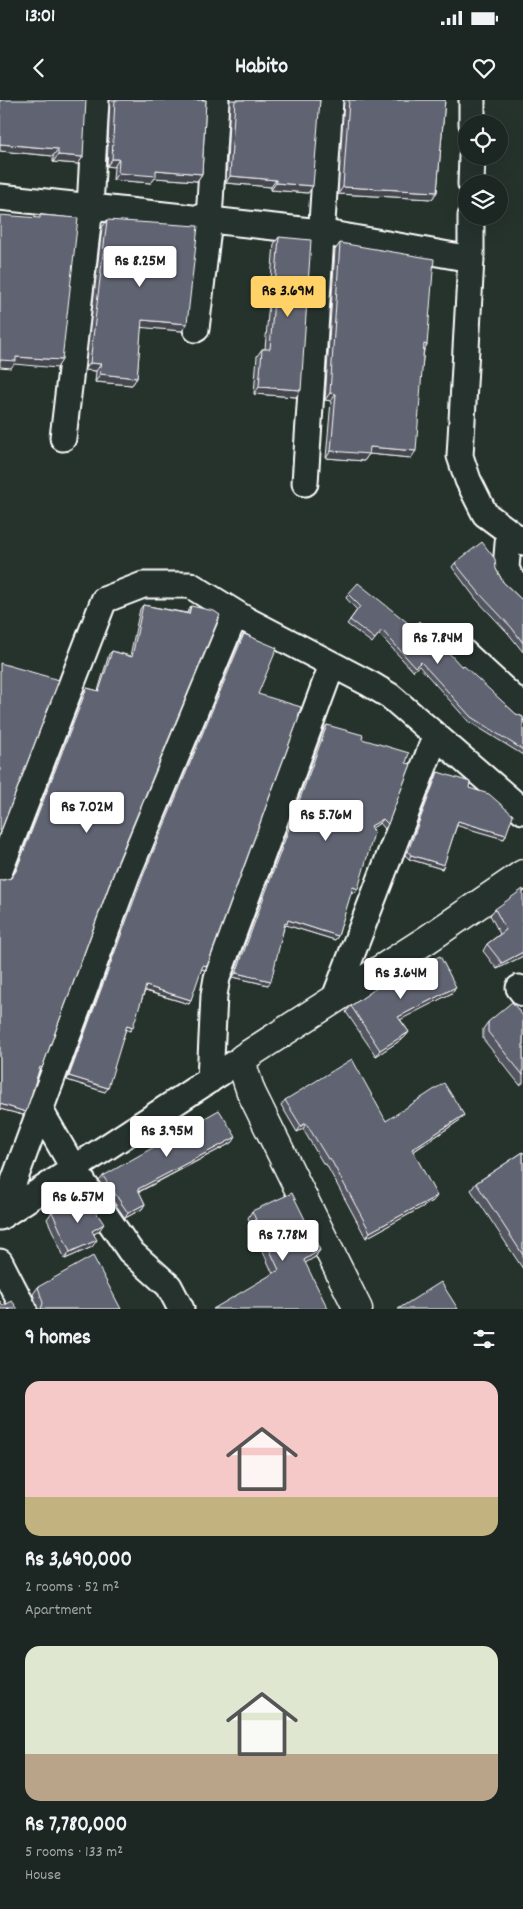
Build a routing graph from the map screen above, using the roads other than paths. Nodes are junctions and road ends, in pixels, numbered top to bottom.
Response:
1 (96, 100) edge
2 (216, 100) edge
3 (330, 100) edge
4 (472, 100) edge
5 (472, 115) edge
6 (0, 197) edge
7 (90, 207) junction
8 (209, 220) junction
9 (471, 225) edge
10 (320, 232) junction
11 (471, 259) junction
12 (196, 329) dead end
13 (63, 438) dead end
14 (305, 483) dead end
15 (516, 537) edge
16 (523, 591) edge
17 (245, 619) junction
18 (461, 650) dead end
19 (332, 665) junction
20 (523, 707) edge
21 (436, 736) junction
22 (523, 811) edge
23 (0, 870) edge
24 (523, 874) edge
25 (334, 1000) junction
26 (243, 1058) junction
27 (210, 1080) junction
28 (40, 1110) junction
29 (74, 1169) junction
30 (1, 1217) edge
31 (0, 1262) edge
32 (24, 1309) edge
33 (181, 1309) edge
34 (358, 1309) edge

1 - 7 street
2 - 8 street
3 - 10 street
4 - 5 street
6 - 7 street
7 - 8 street
7 - 13 street
8 - 10 street
8 - 12 street
9 - 11 street
10 - 11 street
10 - 14 street
11 - 15 street
15 - 16 street
17 - 19 street
17 - 23 street
17 - 28 street
18 - 20 street
19 - 21 street
19 - 27 street
21 - 22 street
21 - 25 street
24 - 25 street
25 - 26 street
26 - 27 street
26 - 34 street
27 - 29 street
28 - 29 street
28 - 30 street
29 - 30 street
29 - 33 street
31 - 32 street

